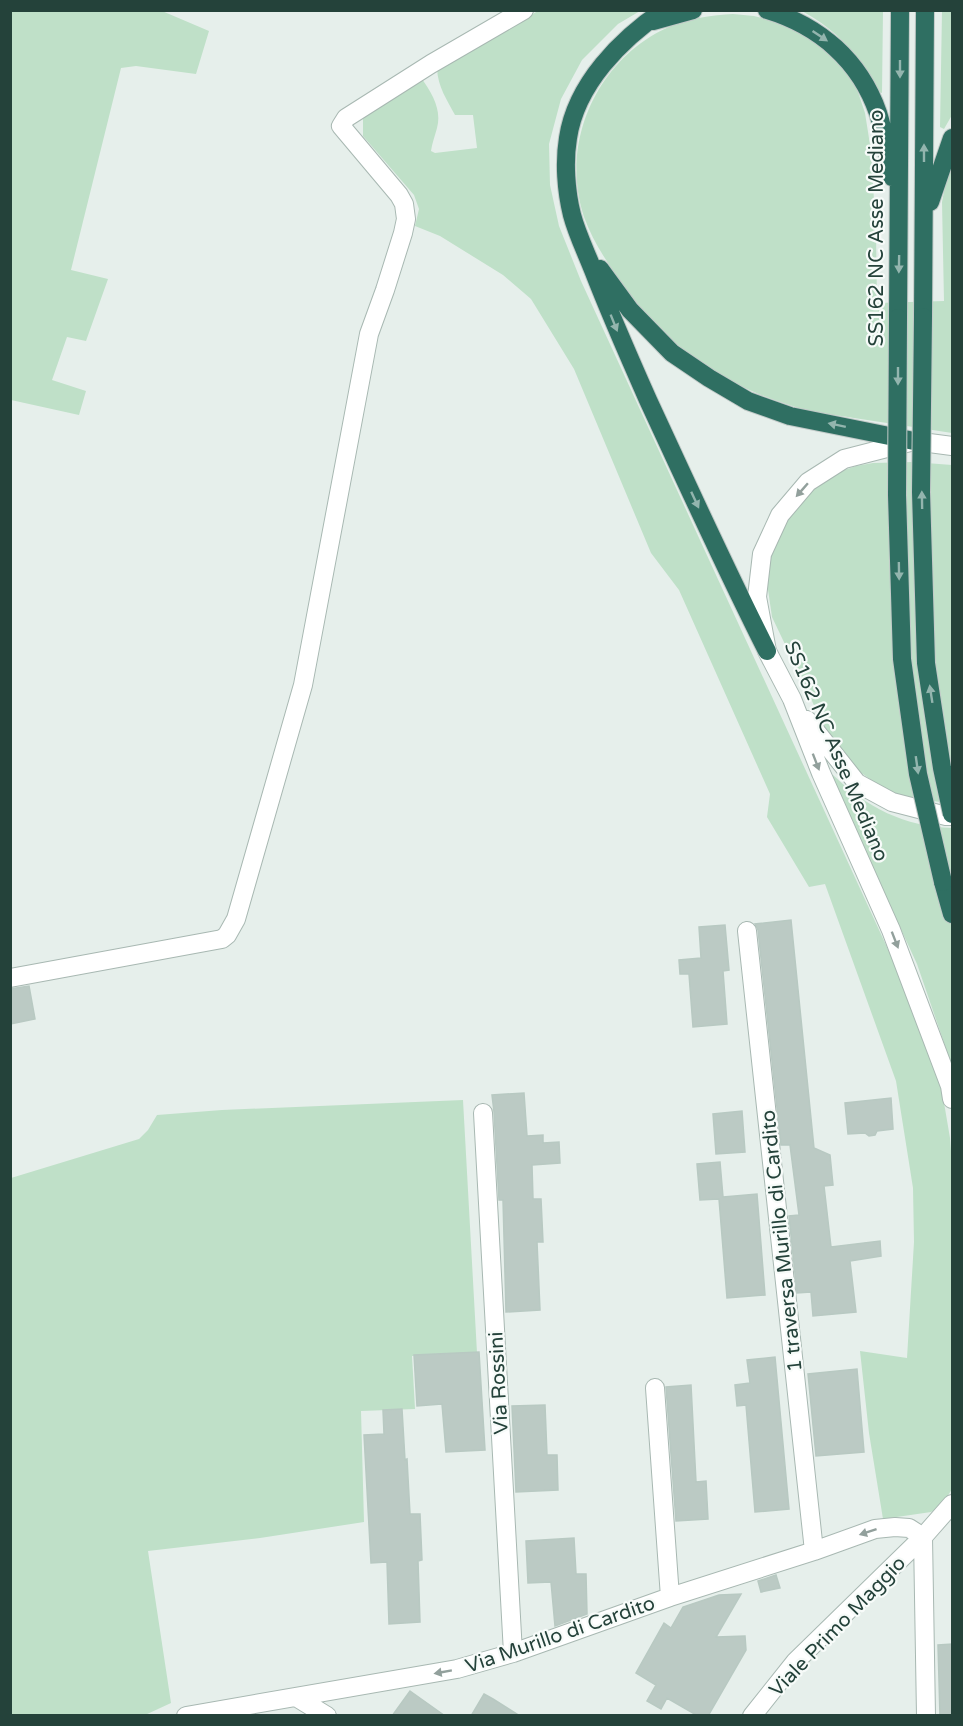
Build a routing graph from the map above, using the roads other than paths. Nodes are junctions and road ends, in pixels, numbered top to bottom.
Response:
1 (524, 10) edge
2 (663, 10) edge
3 (693, 10) edge
4 (767, 10) edge
5 (900, 10) edge
6 (925, 10) edge
7 (645, 23) junction
8 (952, 138) edge
9 (899, 204) junction
10 (924, 221) junction
11 (585, 249) junction
12 (914, 441) junction
13 (952, 446) edge
14 (767, 651) junction
15 (792, 699) junction
16 (952, 815) edge
17 (952, 914) edge
18 (747, 931) dead end
19 (10, 978) edge
20 (952, 1099) edge
21 (483, 1113) dead end
22 (655, 1388) dead end
23 (952, 1504) edge
24 (952, 1521) edge
25 (923, 1537) junction
26 (814, 1551) junction
27 (670, 1597) junction
28 (513, 1653) junction
29 (296, 1697) junction
30 (186, 1716) edge
31 (327, 1716) edge
32 (752, 1716) edge
33 (926, 1716) edge

1 - 19 street
2 - 7 highway
3 - 7 highway
4 -> 9 highway
5 -> 9 highway, SS162 NC Asse Mediano
10 -> 6 highway
7 - 11 highway
8 - 10 highway
9 -> 17 highway, SS162 NC Asse Mediano, bridge
16 -> 10 highway, bridge
12 -> 11 highway
11 -> 14 highway
12 - 13 street, SS162 NC Asse Mediano
12 -> 14 street, SS162 NC Asse Mediano
14 - 15 street, SS162 NC Asse Mediano
15 - 16 street
15 -> 20 street, SS162 NC Asse Mediano
18 - 26 street, 1 traversa Murillo di Cardito
21 - 28 street, Via Rossini
22 - 27 street
23 - 25 street, Viale Primo Maggio
24 - 25 street, Viale Primo Maggio
25 -> 26 street, Via Murillo di Cardito
25 - 32 street, Viale Primo Maggio
25 - 33 street
26 - 27 street, Via Murillo di Cardito
27 - 28 street, Via Murillo di Cardito
28 -> 29 street, Via Murillo di Cardito
29 - 30 street, Via Murillo di Cardito
29 - 31 street

